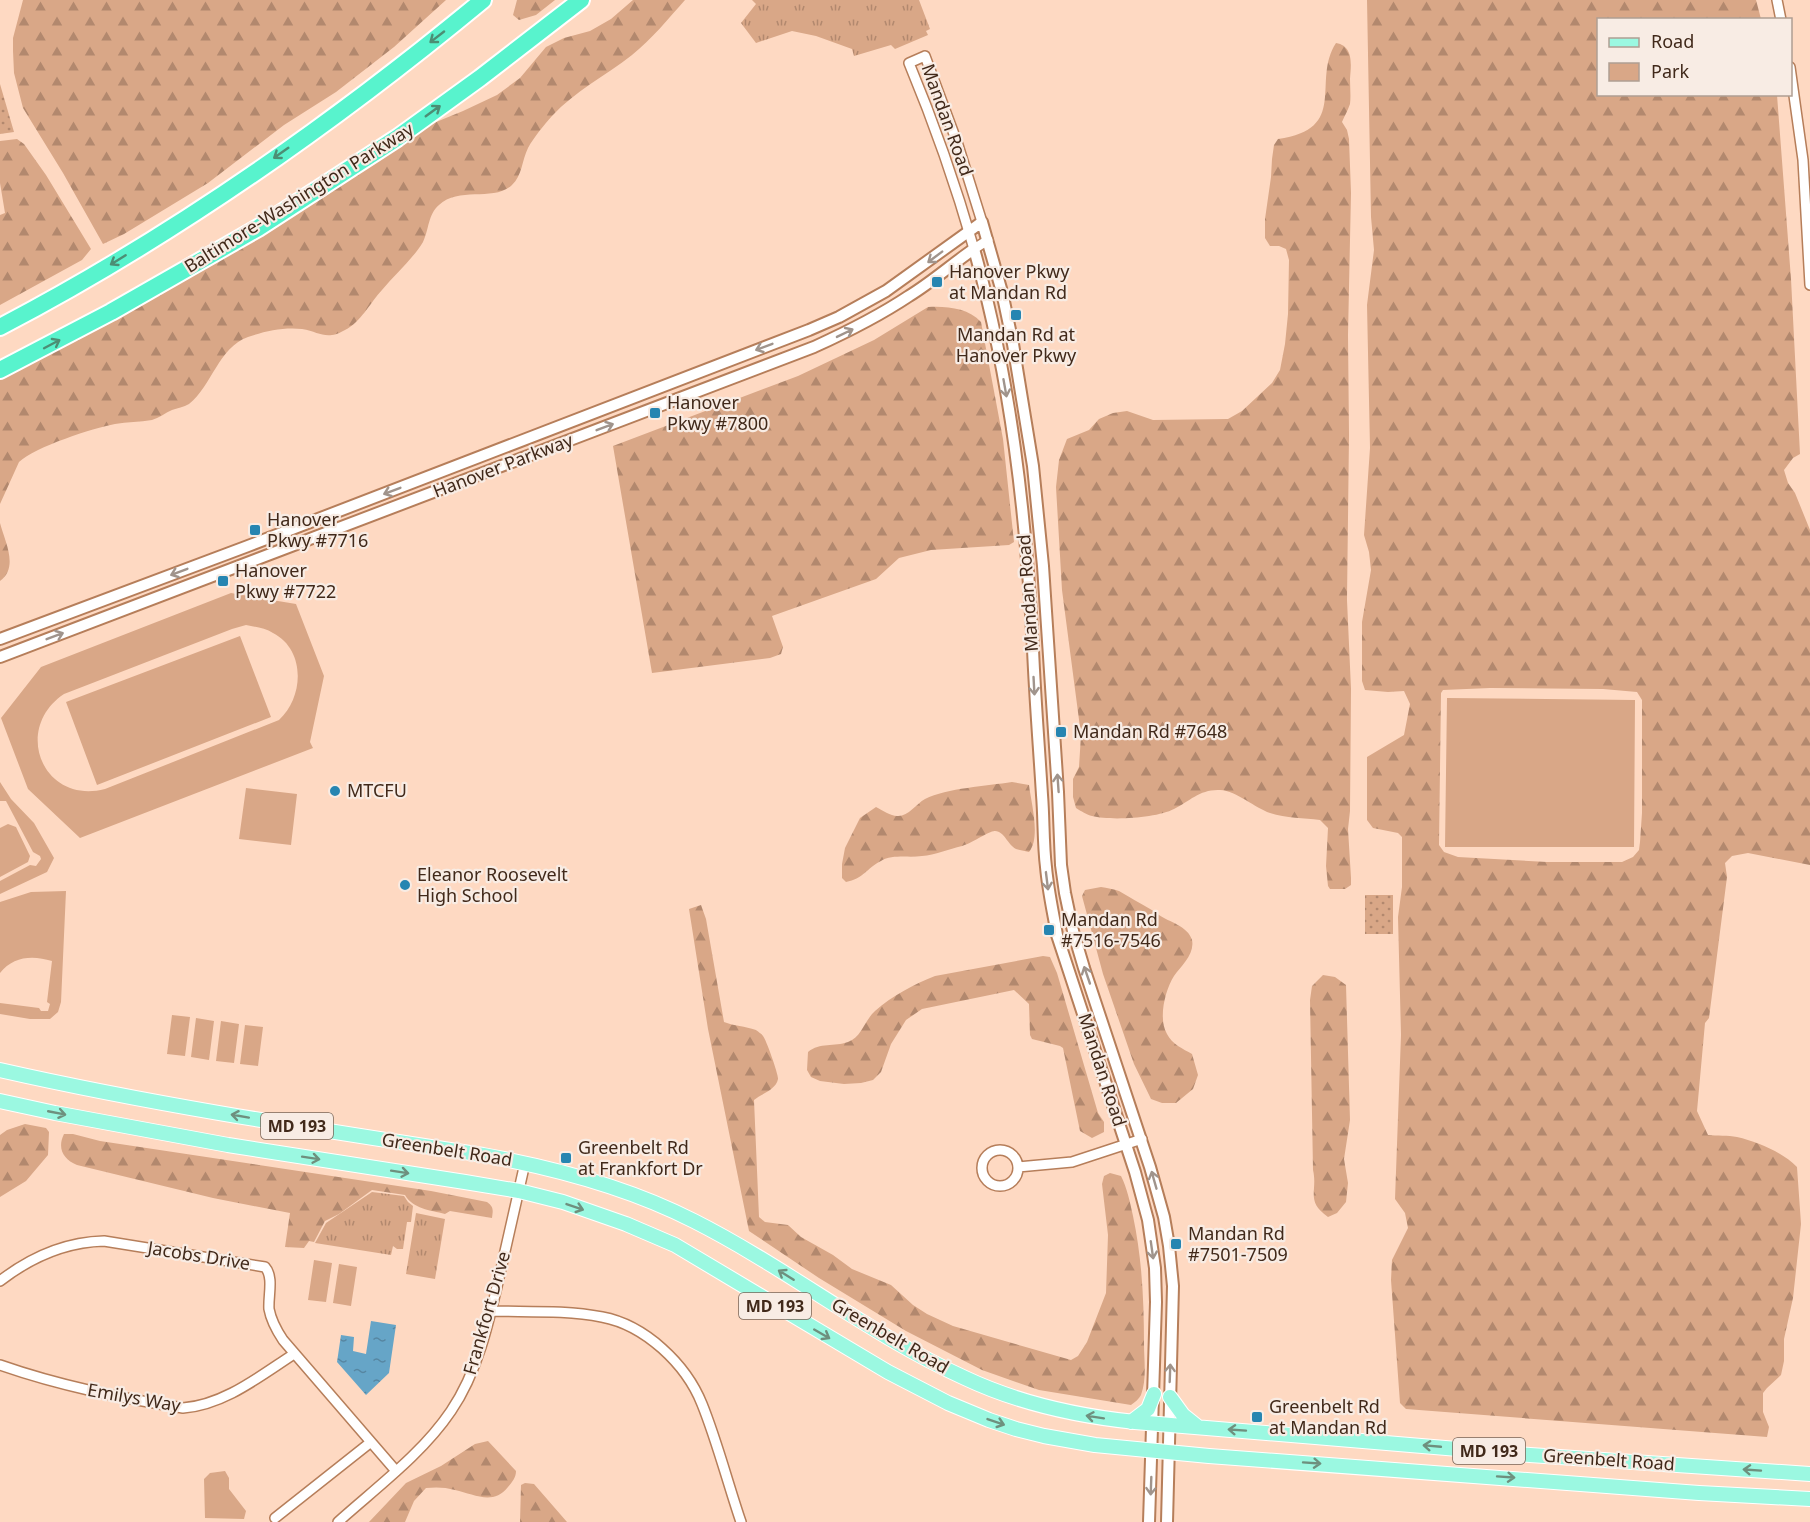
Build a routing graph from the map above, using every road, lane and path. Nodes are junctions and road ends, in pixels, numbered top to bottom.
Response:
1 (483, 0) edge
2 (581, 0) edge
3 (1777, 0) edge
4 (1781, 18) edge
5 (1792, 72) edge
6 (1805, 133) edge
7 (982, 222) junction
8 (969, 232) junction
9 (988, 240) junction
10 (974, 249) junction
11 (1810, 285) edge
12 (0, 327) edge
13 (0, 370) edge
14 (0, 639) edge
15 (0, 657) edge
16 (0, 1070) edge
17 (0, 1101) edge
18 (1142, 1140) junction
19 (1126, 1145) junction
20 (525, 1163) junction
21 (1018, 1167) junction
22 (519, 1191) junction
23 (0, 1281) edge
24 (491, 1311) junction
25 (294, 1354) junction
26 (0, 1365) edge
27 (1154, 1394) junction
28 (1170, 1397) junction
29 (1131, 1422) junction
30 (1153, 1424) junction
31 (1169, 1425) junction
32 (1198, 1427) junction
33 (371, 1442) junction
34 (1152, 1451) junction
35 (1170, 1452) junction
36 (396, 1471) junction
37 (1810, 1474) edge
38 (1810, 1499) edge
39 (275, 1518) dead end
40 (338, 1522) edge
41 (741, 1522) edge
42 (1149, 1522) edge
43 (1167, 1522) edge

1 -> 12 highway
13 -> 2 highway, Baltimore-Washington Parkway
3 - 4 street
5 - 6 street
6 - 11 street
7 - 8 street, Hanover Parkway
7 - 8 street, Mandan Road
7 - 9 street, Mandan Road
8 - 10 street, Mandan Road
8 -> 14 street, Hanover Parkway
9 - 10 street, Hanover Parkway
18 -> 9 street, Mandan Road
15 -> 10 street, Hanover Parkway
10 -> 19 street, Mandan Road
20 -> 16 main road, Greenbelt Road / MD 193
17 -> 22 main road, Greenbelt Road / MD 193
18 - 19 street
28 -> 18 street, Mandan Road
19 - 21 street
19 -> 27 street, Mandan Road
20 - 22 street, Frankfort Drive
29 -> 20 main road, Greenbelt Road / MD 193
21 - 21 street
22 - 24 street, Frankfort Drive
22 -> 34 main road, Greenbelt Road / MD 193
23 - 25 street, Jacobs Drive
24 - 36 street, Frankfort Drive
24 - 41 street
25 - 26 street, Emilys Way
25 - 33 street, Jacobs Drive
27 - 29 main road
27 - 30 street, Mandan Road
28 - 31 street, Mandan Road
28 - 32 main road
29 - 30 main road, Greenbelt Road / MD 193
30 - 31 main road, Greenbelt Road / MD 193
30 - 34 street, Mandan Road
31 - 32 main road, Greenbelt Road / MD 193
31 - 35 street, Mandan Road
37 -> 32 main road, Greenbelt Road / MD 193
33 - 36 street, Jacobs Drive
33 - 39 street
34 - 35 main road, Greenbelt Road / MD 193
34 -> 42 street, Mandan Road
35 -> 38 main road, Greenbelt Road / MD 193
35 - 43 street, Mandan Road
36 - 40 street, Frankfort Drive

